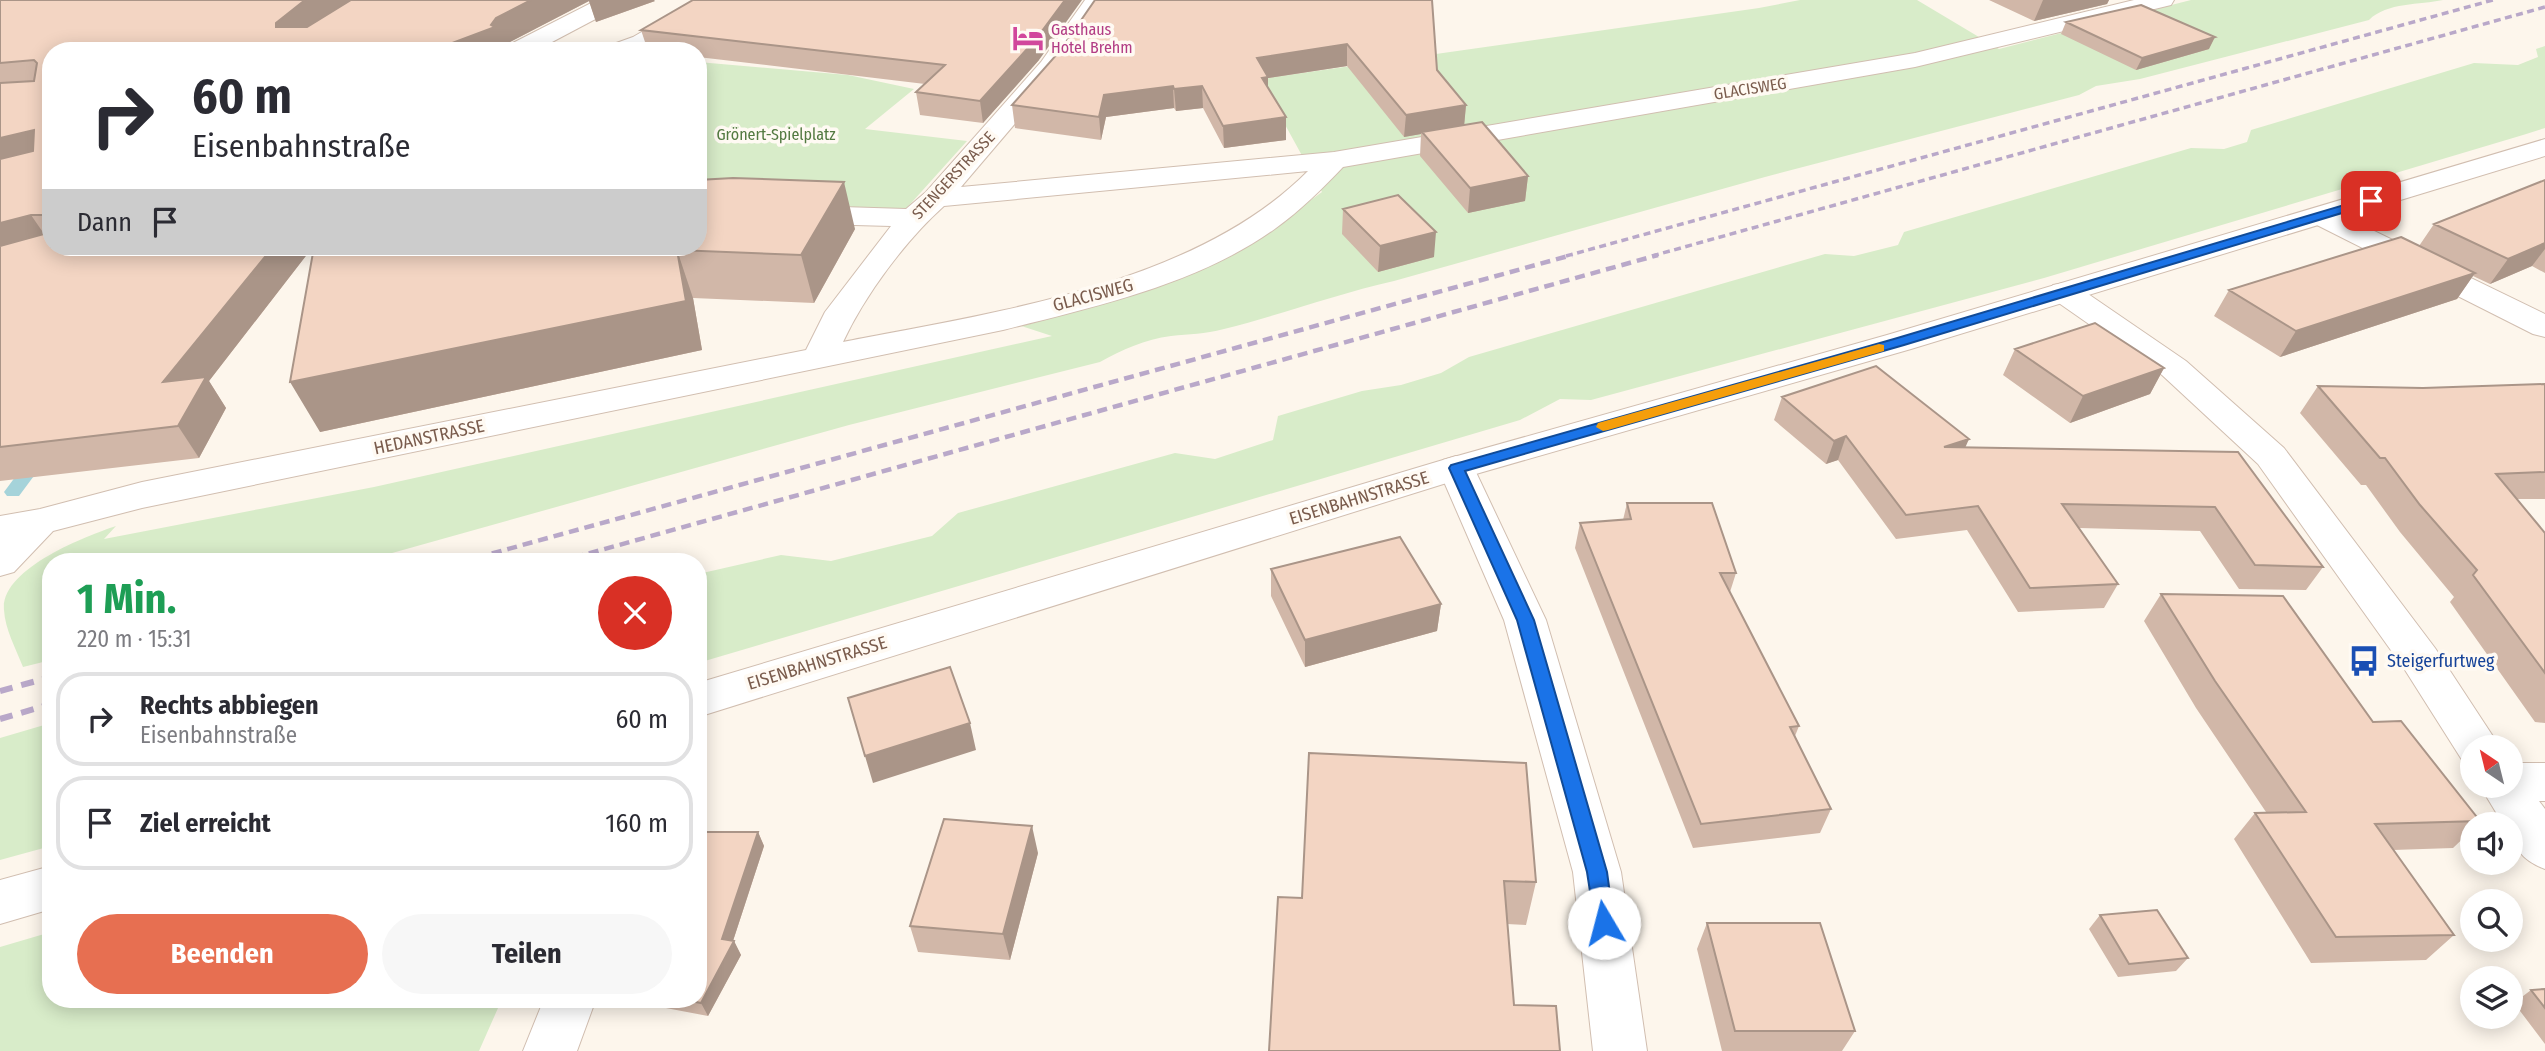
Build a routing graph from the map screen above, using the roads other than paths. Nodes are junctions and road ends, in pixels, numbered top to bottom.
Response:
1 (614, 0) edge
2 (713, 0) edge
3 (1097, 0) edge
4 (2163, 0) edge
5 (533, 42) edge
6 (642, 42) edge
7 (2545, 147) edge
8 (1334, 160) junction
9 (936, 198) junction
10 (707, 215) edge
11 (2321, 216) junction
12 (912, 218) junction
13 (2064, 292) junction
14 (2545, 327) edge
15 (819, 358) junction
16 (1456, 468) junction
17 (40, 522) junction
18 (0, 529) edge
19 (0, 562) edge
20 (707, 697) edge
21 (2470, 735) edge
22 (2524, 782) edge
23 (2545, 782) edge
24 (2511, 798) edge
25 (2545, 848) edge
26 (42, 890) edge
27 (0, 902) edge
28 (567, 1008) edge
29 (550, 1051) edge
30 (1620, 1051) edge

1 - 5 street
2 - 6 street
3 - 9 street, STENGERSTRASSE
4 - 8 street, GLACISWEG
7 - 11 street, EISENBAHNSTRASSE
8 - 9 street, GLACISWEG
8 - 15 street, GLACISWEG
9 - 12 street, STENGERSTRASSE
10 - 12 street
11 - 13 street, EISENBAHNSTRASSE
11 - 14 street
12 - 15 street, STENGERSTRASSE
13 - 16 street, EISENBAHNSTRASSE
13 - 21 street
15 - 17 street, HEDANSTRASSE
16 - 20 street, EISENBAHNSTRASSE
16 - 30 street
17 - 18 street, HEDANSTRASSE
17 - 19 street
22 - 23 street
24 - 25 street
26 - 27 street
28 - 29 street

